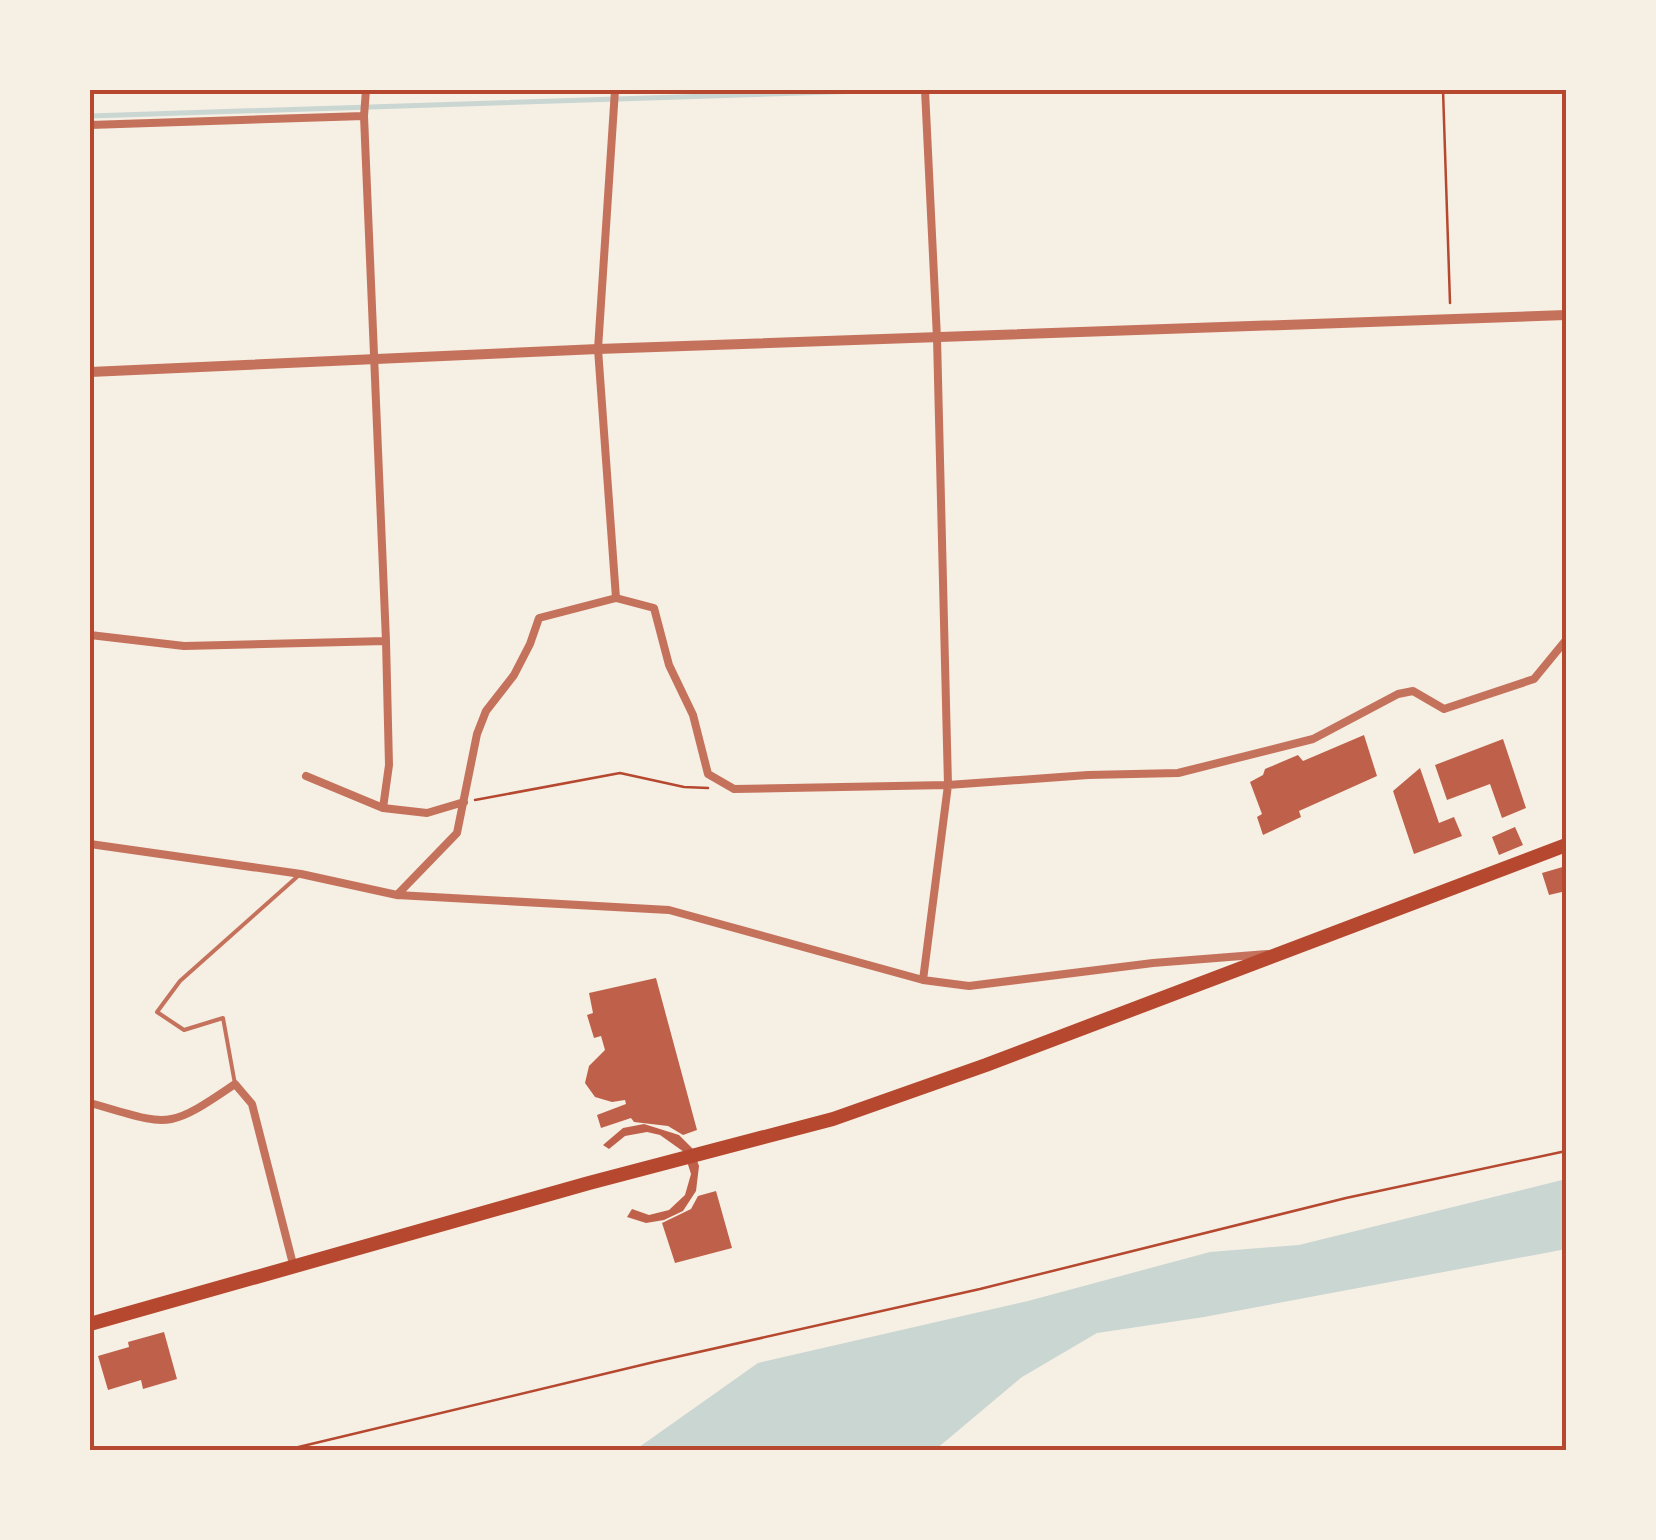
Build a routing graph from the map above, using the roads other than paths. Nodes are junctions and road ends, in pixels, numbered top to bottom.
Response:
1 (366, 90) edge
2 (615, 90) edge
3 (925, 90) edge
4 (364, 116) junction
5 (90, 125) edge
6 (1566, 315) edge
7 (937, 338) junction
8 (598, 349) junction
9 (372, 360) junction
10 (90, 372) edge
11 (616, 598) junction
12 (90, 635) edge
13 (1566, 640) edge
14 (386, 641) junction
15 (306, 776) dead end
16 (948, 785) junction
17 (464, 802) junction
18 (383, 808) junction
19 (90, 844) edge
20 (1566, 845) edge
21 (301, 874) junction
22 (397, 896) junction
23 (1282, 952) junction
24 (923, 980) junction
25 (235, 1084) junction
26 (90, 1102) edge
27 (294, 1268) junction
28 (90, 1324) edge

1 - 4 street
2 - 8 street
3 - 7 street
4 - 5 street
4 - 9 street
6 - 7 street
7 - 8 street
7 - 16 street
8 - 9 street
8 - 11 street
9 - 10 street
9 - 14 street
11 - 16 street
11 - 17 street
12 - 14 street
13 - 16 street
14 - 18 street
15 - 18 street
16 - 24 street
17 - 18 street
17 - 22 street
19 - 21 street
20 - 23 highway
21 - 22 street
21 - 25 lane
22 - 24 street
23 - 24 street
23 - 27 highway
25 - 26 street
25 - 27 street
27 - 28 highway

